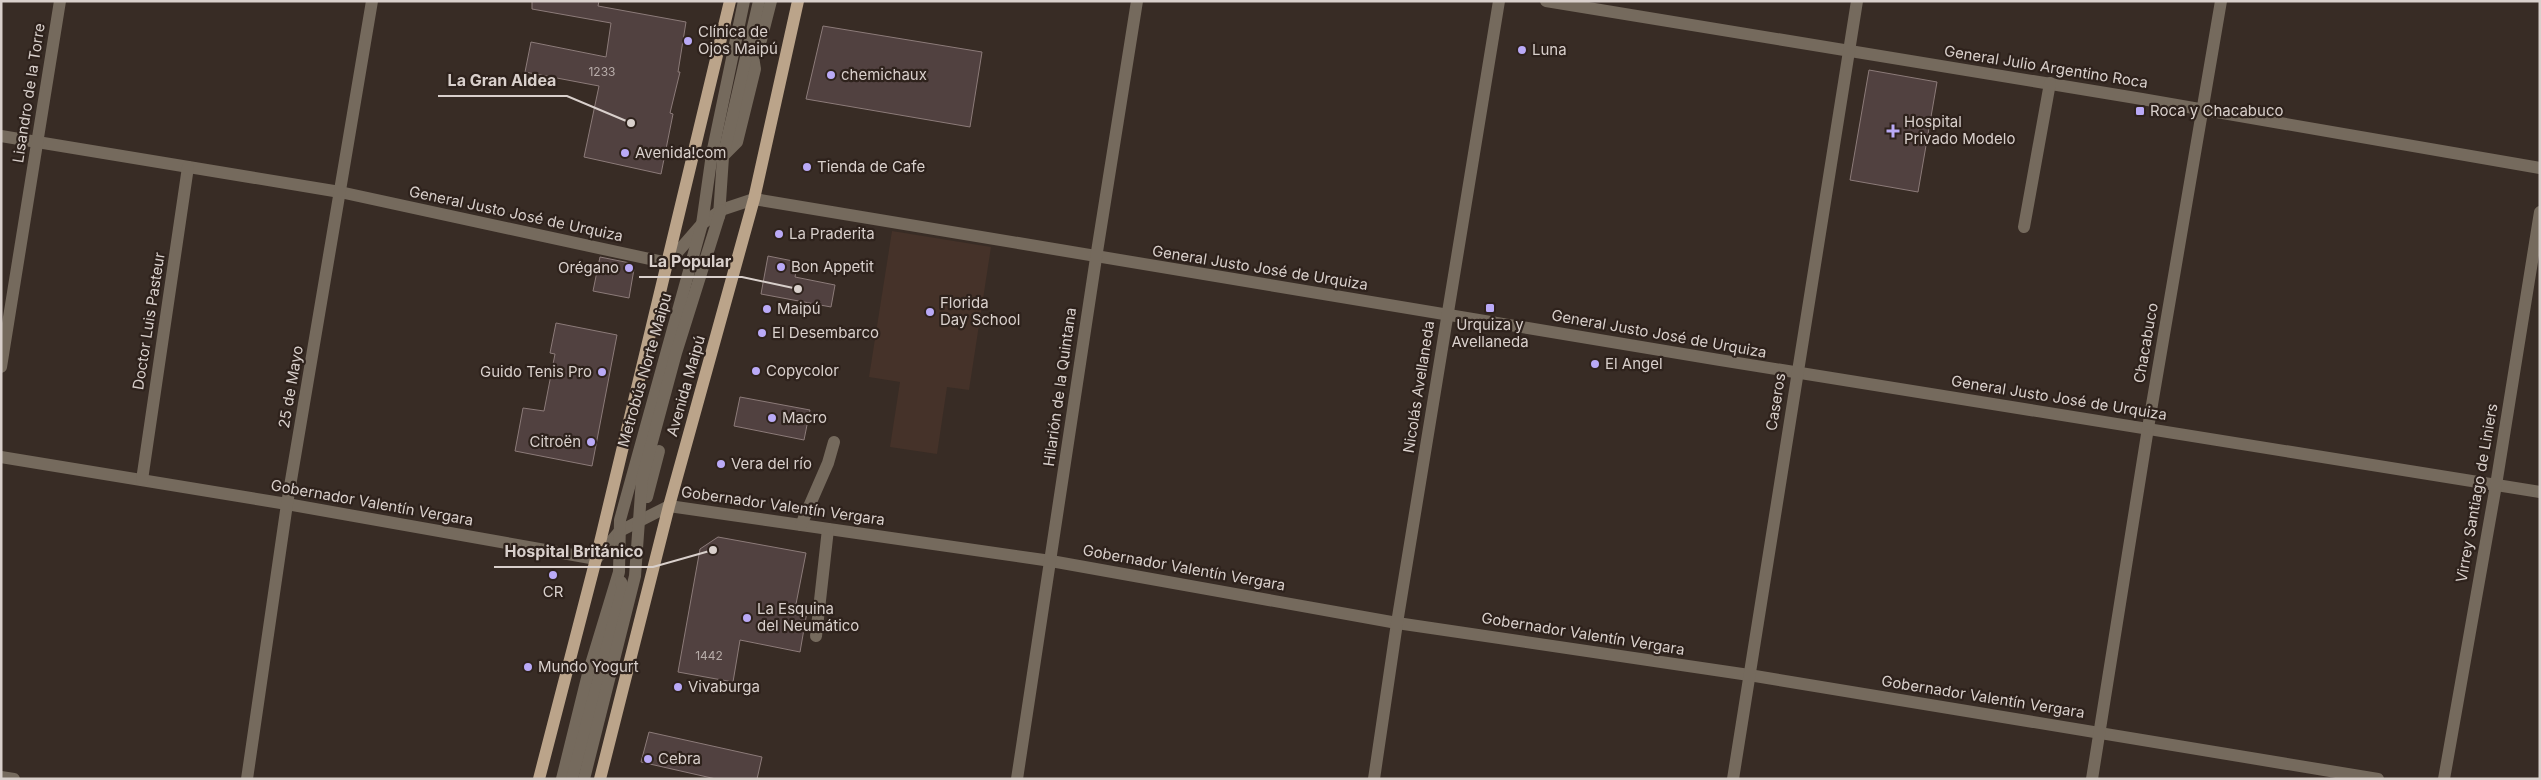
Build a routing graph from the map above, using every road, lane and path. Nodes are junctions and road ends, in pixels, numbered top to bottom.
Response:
1 (60, 1) edge
2 (372, 1) edge
3 (730, 1) edge
4 (744, 1) edge
5 (760, 1) edge
6 (771, 1) edge
7 (798, 1) edge
8 (1137, 1) edge
9 (1499, 1) edge
10 (1546, 1) edge
11 (1857, 1) edge
12 (2221, 1) edge
13 (756, 40) junction
14 (1850, 51) junction
15 (749, 68) junction
16 (2050, 83) junction
17 (2204, 111) junction
18 (1, 136) edge
19 (37, 142) junction
20 (188, 167) junction
21 (2540, 168) edge
22 (340, 192) junction
23 (754, 199) junction
24 (721, 210) junction
25 (2540, 212) edge
26 (702, 224) junction
27 (2024, 227) dead end
28 (1096, 258) junction
29 (668, 263) junction
30 (1447, 314) junction
31 (1, 367) edge
32 (1797, 374) junction
33 (2148, 428) junction
34 (834, 442) dead end
35 (1, 457) edge
36 (142, 480) junction
37 (2496, 485) junction
38 (2540, 492) edge
39 (287, 504) junction
40 (669, 506) junction
41 (641, 521) junction
42 (801, 525) junction
43 (828, 529) junction
44 (620, 531) junction
45 (596, 558) junction
46 (1051, 561) junction
47 (1397, 623) junction
48 (816, 636) dead end
49 (1748, 675) junction
50 (587, 702) junction
51 (2099, 733) junction
52 (1, 777) edge
53 (14, 779) edge
54 (246, 779) edge
55 (540, 779) edge
56 (562, 779) edge
57 (572, 779) edge
58 (584, 779) edge
59 (600, 779) edge
60 (1018, 779) edge
61 (1374, 779) edge
62 (1733, 779) edge
63 (2092, 779) edge
64 (2378, 779) edge
65 (2444, 779) edge

1 - 19 street, Lisandro de la Torre
2 - 22 street, 25 de Mayo
3 - 29 main road
4 - 26 street, Metrobús Norte Maipu
5 - 13 street, Metrobús Norte Maipu
6 - 13 street, Metrobús Norte Maipu
7 - 23 main road, Avenida Maipú
8 - 28 street, Hilarión de la Quintana
9 - 30 street, Nicolás Avellaneda
10 - 14 street, General Julio Argentino Roca
11 - 14 street, Caseros
12 - 17 street, Chacabuco
13 - 15 street
13 - 15 street, Metrobús Norte Maipu
14 - 16 street, General Julio Argentino Roca
14 - 32 street, Caseros
15 - 24 street, Metrobús Norte Maipu
16 - 17 street, General Julio Argentino Roca
16 - 27 street
17 - 21 street, General Julio Argentino Roca
17 - 33 street, Chacabuco
18 - 19 street, General Justo José de Urquiza
19 - 20 street, General Justo José de Urquiza
19 - 31 street, Lisandro de la Torre
20 - 22 street, General Justo José de Urquiza
20 - 36 street, Doctor Luis Pasteur
22 - 29 street, General Justo José de Urquiza
22 - 39 street, 25 de Mayo
23 - 24 street, General Justo José de Urquiza
23 - 28 street, General Justo José de Urquiza
23 - 40 main road, Avenida Maipú
24 - 26 street, General Justo José de Urquiza
24 - 41 street, Metrobús Norte Maipu
25 - 37 street, Virrey Santiago de Liniers
26 - 29 street, General Justo José de Urquiza
26 - 44 street, Metrobús Norte Maipu
28 - 30 street, General Justo José de Urquiza
28 - 46 street, Hilarión de la Quintana
29 - 45 main road
30 - 32 street, General Justo José de Urquiza
30 - 47 street, Nicolás Avellaneda
32 - 33 street, General Justo José de Urquiza
32 - 49 street, Caseros
33 - 37 street, General Justo José de Urquiza
33 - 51 street, Chacabuco
34 - 42 street
35 - 36 street, Gobernador Valentín Vergara
36 - 39 street, Gobernador Valentín Vergara
37 - 38 street, General Justo José de Urquiza
37 - 65 street, Virrey Santiago de Liniers
39 - 45 street, Gobernador Valentín Vergara
39 - 54 street, 25 de Mayo
40 - 41 street, Gobernador Valentín Vergara
40 - 42 street, Gobernador Valentín Vergara
40 - 59 main road, Avenida Maipú
41 - 44 street, Gobernador Valentín Vergara
41 - 58 street, Metrobús Norte Maipu
42 - 43 street, Gobernador Valentín Vergara
43 - 46 street, Gobernador Valentín Vergara
43 - 48 street
44 - 45 street, Gobernador Valentín Vergara
44 - 50 street, Metrobús Norte Maipu
45 - 55 main road
46 - 47 street, Gobernador Valentín Vergara
46 - 60 street, Hilarión de la Quintana
47 - 49 street, Gobernador Valentín Vergara
47 - 61 street, Nicolás Avellaneda
49 - 51 street, Gobernador Valentín Vergara
49 - 62 street, Caseros
50 - 56 street, Metrobús Norte Maipu
50 - 57 street, Metrobús Norte Maipu
51 - 63 street, Chacabuco
51 - 64 street, Gobernador Valentín Vergara
52 - 53 street

